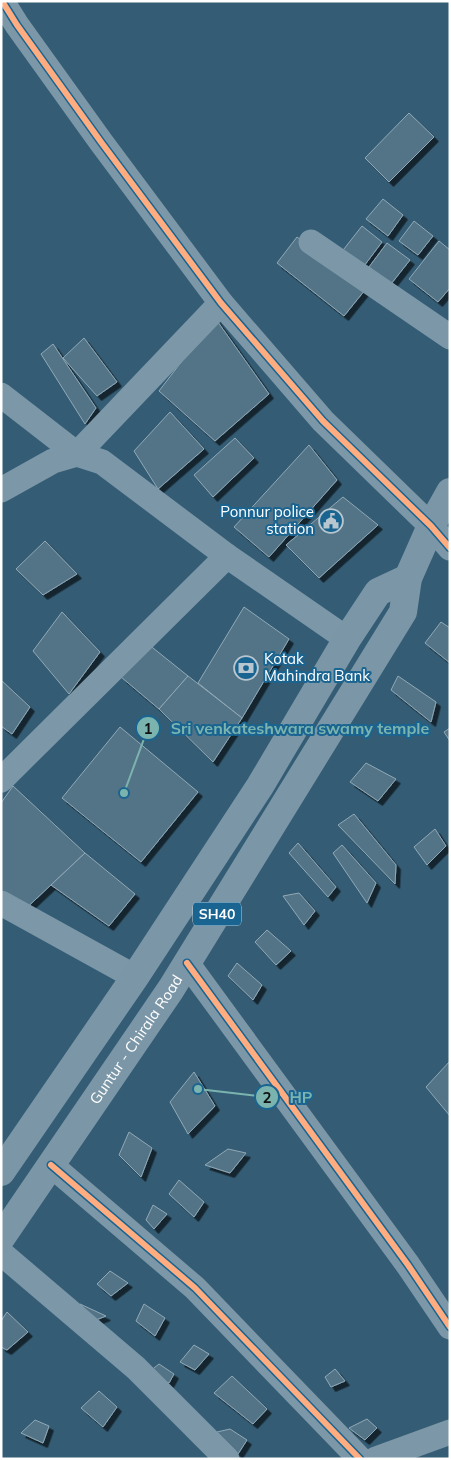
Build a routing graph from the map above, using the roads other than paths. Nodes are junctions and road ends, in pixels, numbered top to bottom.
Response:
1 (2, 1) edge
2 (311, 242) dead end
3 (221, 303) junction
4 (450, 337) edge
5 (1, 395) edge
6 (77, 454) junction
7 (1, 490) edge
8 (450, 492) edge
9 (431, 526) junction
10 (450, 548) edge
11 (227, 556) junction
12 (408, 578) junction
13 (347, 639) junction
14 (1, 780) edge
15 (1, 903) edge
16 (187, 963) junction
17 (135, 977) junction
18 (51, 1165) junction
19 (1, 1172) edge
20 (1, 1238) edge
21 (1, 1253) edge
22 (450, 1327) edge
23 (450, 1432) edge
24 (227, 1459) edge
25 (360, 1459) edge
26 (376, 1459) edge

1 - 3 street
2 - 4 street
3 - 6 street
3 - 9 street
5 - 6 street
6 - 7 street
6 - 11 street
8 - 9 main road, Guntur - Chirala Road / SH40
9 - 10 street
9 - 12 main road, Guntur - Chirala Road / SH40
11 - 13 street
11 - 14 street
12 - 13 main road, SH40
12 - 16 main road, Guntur - Chirala Road / SH40
13 - 17 main road, SH40
15 - 17 street
16 - 18 main road, Guntur - Chirala Road / SH40
16 - 22 street
17 - 19 main road, SH40
18 - 20 main road, Guntur - Chirala Road / SH40
18 - 25 street
21 - 24 street
23 - 26 street

